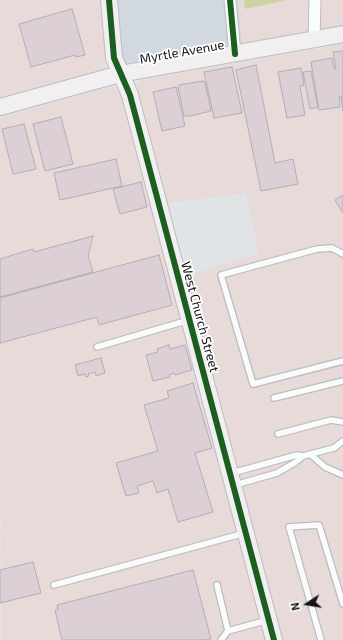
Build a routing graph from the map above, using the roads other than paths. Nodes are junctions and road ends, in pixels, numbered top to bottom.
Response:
1 (109, 0) edge
2 (230, 0) edge
3 (315, 0) edge
4 (343, 34) edge
5 (314, 39) junction
6 (235, 54) junction
7 (120, 74) junction
8 (0, 107) edge
9 (343, 254) edge
10 (189, 320) junction
11 (97, 348) dead end
12 (343, 361) edge
13 (343, 381) edge
14 (274, 398) dead end
15 (343, 422) edge
16 (278, 434) dead end
17 (343, 441) edge
18 (310, 454) junction
19 (304, 456) junction
20 (343, 475) edge
21 (231, 480) junction
22 (245, 533) junction
23 (54, 585) dead end
24 (217, 585) dead end
25 (343, 604) edge
26 (268, 620) junction
27 (228, 631) junction
28 (221, 640) edge
29 (274, 640) edge
30 (321, 640) edge

1 - 7 street, West Church Street
2 - 6 street
3 - 5 street
4 - 5 street, Myrtle Avenue
5 - 6 street, Myrtle Avenue
6 - 7 street, Myrtle Avenue
7 - 8 street, Myrtle Avenue
7 - 10 street, West Church Street
9 - 12 lane
10 - 11 lane
10 - 21 street, West Church Street
13 - 14 lane
15 - 16 lane
17 - 18 lane
18 - 19 lane
18 - 20 lane
19 - 21 lane
19 - 21 lane
21 - 22 street, West Church Street
22 - 23 lane
22 - 26 street, West Church Street
24 - 27 lane
25 - 30 lane
26 - 27 lane
26 - 29 street, West Church Street
27 - 28 lane

